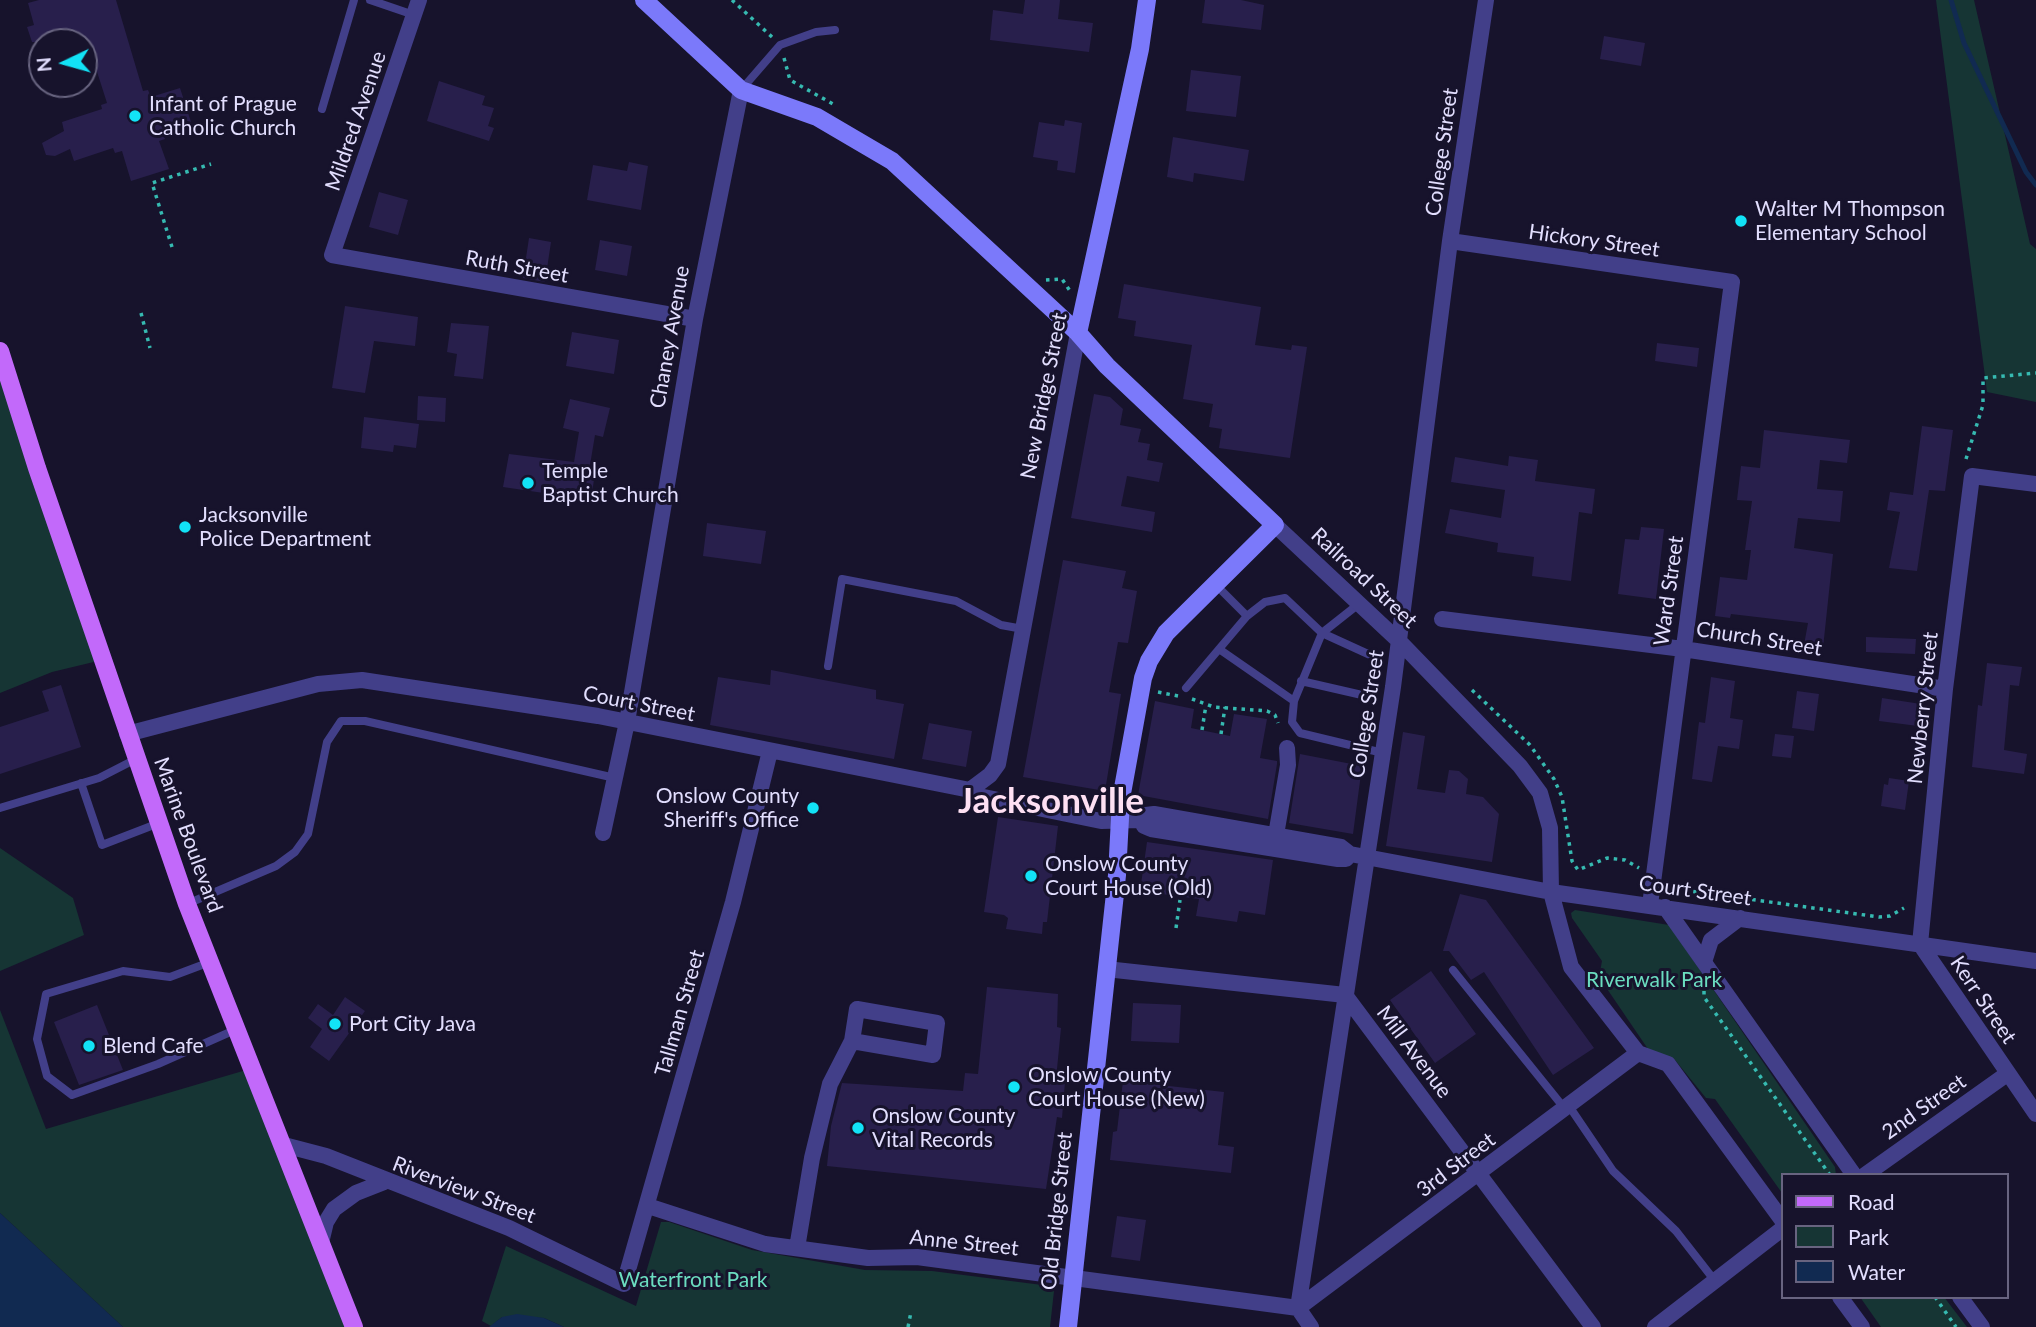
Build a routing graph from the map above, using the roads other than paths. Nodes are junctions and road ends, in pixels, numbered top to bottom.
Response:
1 (354, 0) edge
2 (370, 0) edge
3 (644, 0) edge
4 (1147, 0) edge
5 (1486, 0) edge
6 (417, 7) edge
7 (835, 30) dead end
8 (741, 90) junction
9 (322, 109) dead end
10 (1450, 241) junction
11 (332, 255) joint
12 (1732, 282) joint
13 (695, 319) junction
14 (1078, 333) junction
15 (0, 351) edge
16 (2036, 484) edge
17 (1275, 525) junction
18 (1214, 584) junction
19 (1360, 603) junction
20 (1247, 616) junction
21 (1442, 619) dead end
22 (1023, 629) junction
23 (1322, 633) junction
24 (1399, 642) junction
25 (1219, 649) junction
26 (1683, 649) junction
27 (1368, 654) dead end
28 (828, 666) dead end
29 (1301, 681) junction
30 (1186, 688) dead end
31 (1945, 689) junction
32 (1362, 695) dead end
33 (1294, 701) junction
34 (627, 722) junction
35 (127, 734) junction
36 (1287, 748) road end
37 (770, 751) junction
38 (1383, 753) junction
39 (136, 759) junction
40 (615, 778) junction
41 (81, 783) junction
42 (970, 790) junction
43 (0, 808) edge
44 (1118, 820) junction
45 (159, 823) junction
46 (603, 833) dead end
47 (1286, 842) junction
48 (1367, 857) junction
49 (1551, 892) junction
50 (187, 904) junction
51 (1657, 906) junction
52 (1740, 918) junction
53 (1920, 944) junction
54 (2036, 961) edge
55 (210, 962) junction
56 (1704, 962) junction
57 (1106, 969) junction
58 (1453, 970) dead end
59 (1345, 995) junction
60 (237, 1028) junction
61 (852, 1041) junction
62 (1638, 1053) junction
63 (2007, 1074) junction
64 (1567, 1107) junction
65 (2036, 1114) edge
66 (284, 1145) junction
67 (1853, 1173) edge
68 (1868, 1173) edge
69 (1480, 1174) junction
70 (384, 1182) junction
71 (648, 1206) junction
72 (1780, 1217) edge
73 (1780, 1231) edge
74 (321, 1242) junction
75 (797, 1248) junction
76 (1072, 1276) junction
77 (1715, 1281) junction
78 (624, 1284) joint
79 (1841, 1299) edge
80 (1961, 1299) edge
81 (1298, 1308) junction
82 (353, 1324) edge
83 (1068, 1327) edge
84 (1311, 1327) edge
85 (1593, 1327) edge
86 (1655, 1327) edge
87 (1862, 1327) edge
88 (1982, 1327) edge

1 - 9 lane
2 - 6 lane
3 - 8 main road
4 - 14 main road, New Bridge Street
5 - 10 street, College Street
6 - 11 street, Mildred Avenue
7 - 8 lane
8 - 13 street, Chaney Avenue
8 - 14 main road, Railroad Street
10 - 12 street, Hickory Street
10 - 24 street, College Street
11 - 13 street, Ruth Street
12 - 26 street, Ward Street
13 - 34 street, Chaney Avenue
14 - 17 main road, Railroad Street
14 - 22 street, New Bridge Street
15 - 35 main road, Marine Boulevard
16 - 31 street, Newberry Street
17 - 18 main road, Old Bridge Street
17 - 19 street, Railroad Street
18 - 20 lane
18 - 44 main road, Old Bridge Street
19 - 23 lane
19 - 24 street, Railroad Street
20 - 23 lane
20 - 25 lane
21 - 26 street, Church Street
22 - 28 lane
22 - 42 street, New Bridge Street
23 - 27 lane
23 - 29 lane
24 - 38 street, College Street
24 - 49 street, Railroad Street
25 - 30 lane
25 - 33 lane
26 - 31 street, Church Street
26 - 51 street, Ward Street
29 - 32 lane
29 - 33 lane
31 - 53 street, Newberry Street
33 - 38 lane
34 - 35 street, Court Street
34 - 37 street, Court Street
34 - 40 street, Chaney Avenue
35 - 39 main road, Marine Boulevard
36 - 47 street
37 - 42 street, Court Street
37 - 71 street, Tallman Street
38 - 48 street, College Street
39 - 41 lane
39 - 45 main road, Marine Boulevard
40 - 46 street, Chaney Avenue
40 - 50 lane
41 - 43 lane
41 - 45 lane
42 - 44 street, Court Street
44 - 47 street, Court Street
44 - 57 main road, Old Bridge Street
45 - 50 main road, Marine Boulevard
47 - 48 street, Court Street
48 - 49 street, Court Street
48 - 59 street, College Street
49 - 51 street, Court Street
49 - 62 street, Railroad Street
50 - 55 main road, Marine Boulevard
51 - 52 street, Court Street
51 - 56 street
52 - 53 street, Court Street
52 - 56 street
53 - 54 street, Court Street
53 - 63 street, Kerr Street
55 - 60 main road, Marine Boulevard
55 - 60 lane
56 - 67 street
57 - 59 street
57 - 76 main road, Old Bridge Street
58 - 64 lane
59 - 69 street, Mill Avenue
59 - 81 street, College Street
60 - 66 main road, Marine Boulevard
61 - 61 street
61 - 75 street
62 - 64 street, 3rd Street
62 - 72 street
63 - 65 street, Kerr Street
63 - 68 street, 2nd Street
64 - 69 street, 3rd Street
64 - 77 lane
66 - 70 street, Riverview Street
66 - 74 main road, Marine Boulevard
69 - 81 street, 3rd Street
69 - 85 street, Mill Avenue
70 - 74 street
70 - 78 street, Riverview Street
71 - 75 street, Anne Street
71 - 78 street, Tallman Street
73 - 77 street
74 - 82 main road, Marine Boulevard
75 - 76 street, Anne Street
76 - 81 street, Anne Street
76 - 83 main road, Old Bridge Street
77 - 86 street
79 - 87 street
80 - 88 street
81 - 84 street

